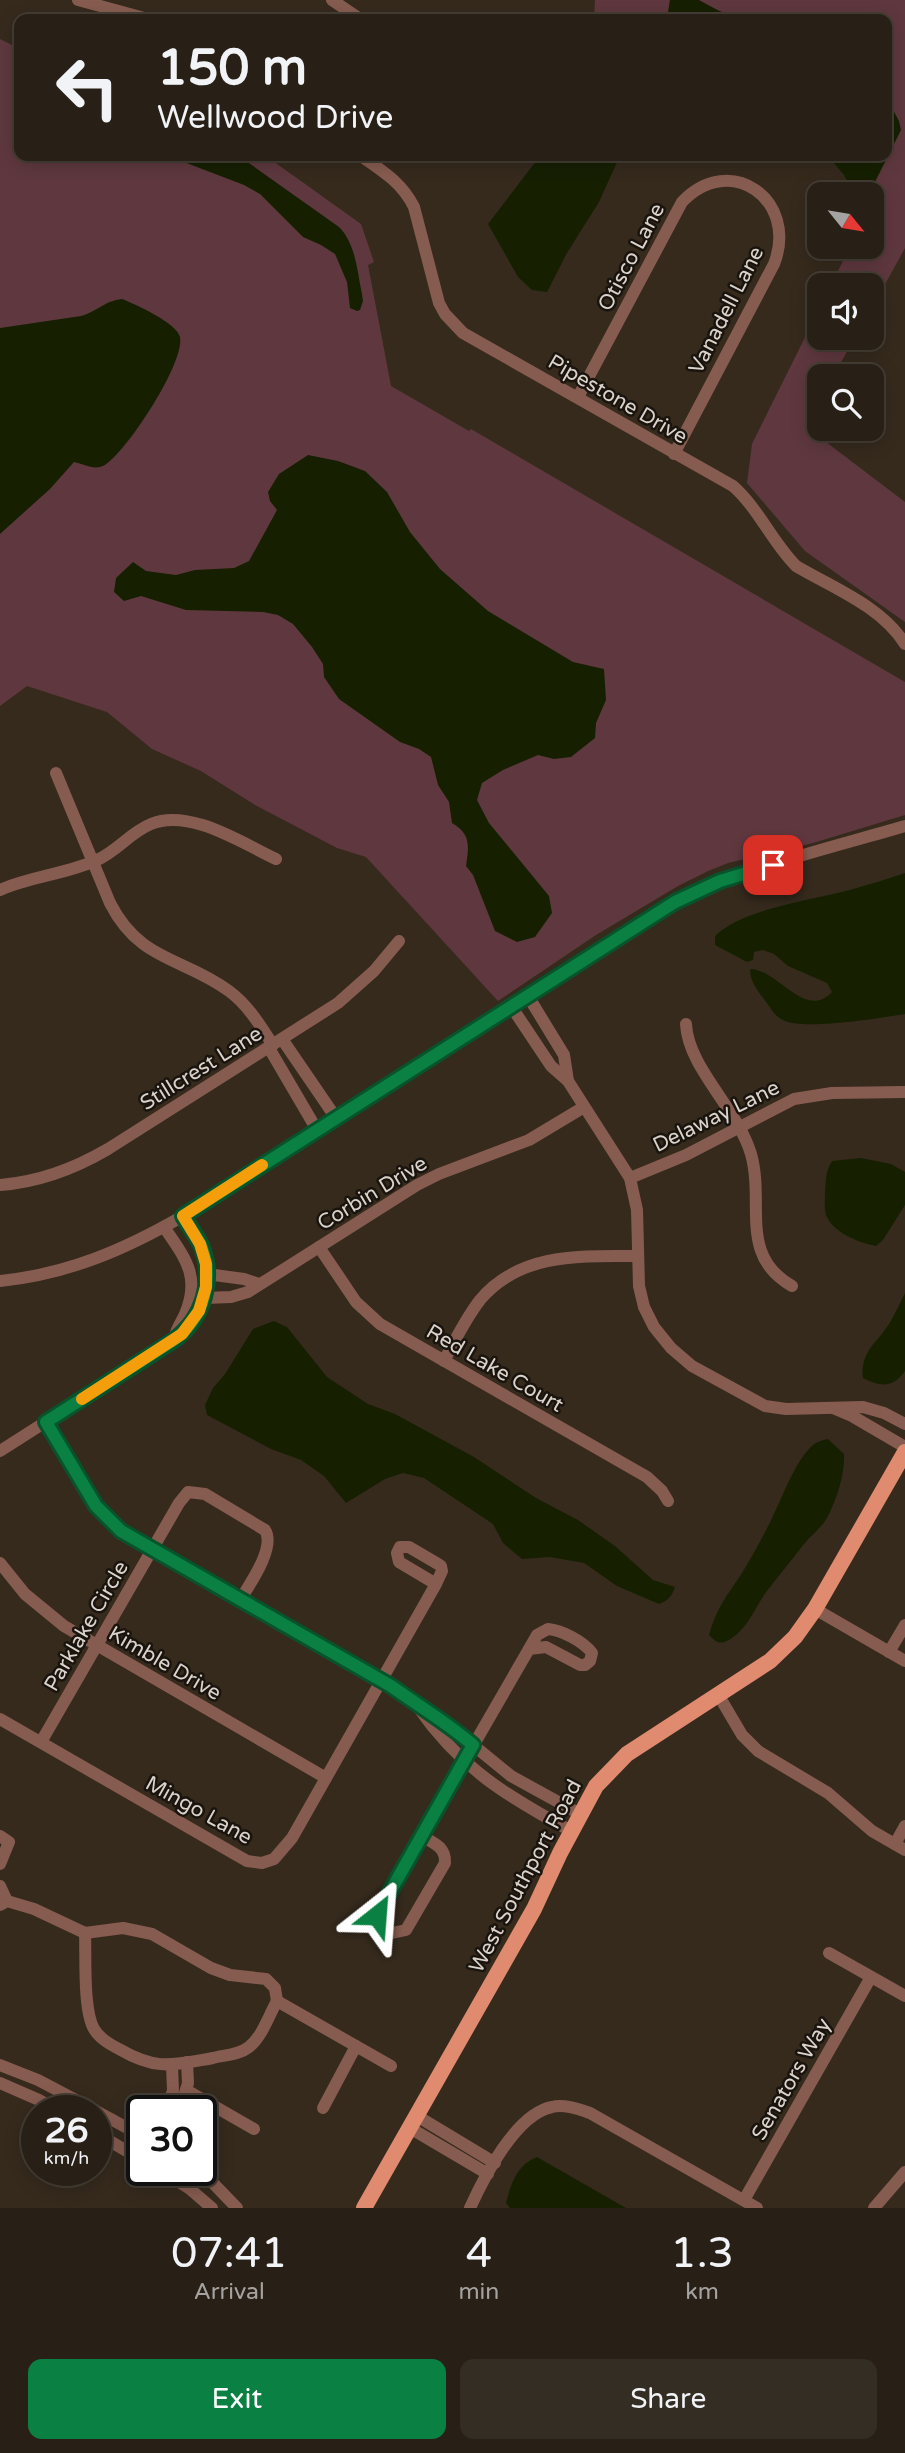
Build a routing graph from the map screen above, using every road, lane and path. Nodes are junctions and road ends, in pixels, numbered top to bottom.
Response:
1 (78, 0) edge
2 (332, 0) edge
3 (100, 3) edge
4 (133, 14) edge
5 (353, 14) edge
6 (368, 161) edge
7 (751, 188) joint
8 (578, 397) junction
9 (674, 454) junction
10 (905, 644) edge
11 (56, 773) dead end
12 (905, 826) edge
13 (276, 859) dead end
14 (92, 862) junction
15 (0, 890) edge
16 (399, 941) dead end
17 (527, 996) junction
18 (512, 1006) junction
19 (686, 1024) dead end
20 (275, 1044) junction
21 (568, 1081) junction
22 (904, 1092) edge
23 (584, 1107) junction
24 (336, 1118) junction
25 (740, 1126) junction
26 (317, 1130) junction
27 (630, 1178) junction
28 (0, 1185) edge
29 (183, 1216) junction
30 (164, 1227) junction
31 (319, 1247) junction
32 (638, 1256) junction
33 (207, 1274) junction
34 (0, 1282) edge
35 (259, 1284) junction
36 (792, 1286) dead end
37 (191, 1288) junction
38 (205, 1294) junction
39 (174, 1340) junction
40 (444, 1361) junction
41 (833, 1408) junction
42 (46, 1422) junction
43 (905, 1424) edge
44 (905, 1450) edge
45 (0, 1451) edge
46 (668, 1501) dead end
47 (152, 1549) junction
48 (0, 1563) edge
49 (436, 1584) dead end
50 (240, 1600) junction
51 (815, 1609) junction
52 (905, 1625) edge
53 (97, 1646) junction
54 (529, 1649) junction
55 (889, 1652) junction
56 (905, 1661) edge
57 (381, 1681) junction
58 (719, 1696) junction
59 (418, 1706) junction
60 (0, 1719) edge
61 (41, 1742) junction
62 (473, 1745) junction
63 (464, 1760) junction
64 (326, 1778) junction
65 (580, 1814) junction
66 (905, 1826) edge
67 (571, 1831) junction
68 (0, 1836) edge
69 (421, 1836) junction
70 (900, 1847) edge
71 (0, 1864) edge
72 (0, 1886) edge
73 (3, 1903) edge
74 (85, 1933) junction
75 (829, 1953) dead end
76 (871, 1977) junction
77 (905, 1996) edge
78 (277, 2001) junction
79 (356, 2046) junction
80 (187, 2062) junction
81 (0, 2065) edge
82 (172, 2065) junction
83 (391, 2066) dead end
84 (0, 2083) edge
85 (187, 2090) junction
86 (28, 2095) edge
87 (66, 2095) edge
88 (171, 2095) edge
89 (185, 2095) edge
90 (323, 2108) dead end
91 (413, 2122) junction
92 (254, 2129) dead end
93 (492, 2168) junction
94 (905, 2172) edge
95 (185, 2186) edge
96 (216, 2186) edge
97 (744, 2200) junction
98 (212, 2208) edge
99 (237, 2208) edge
100 (364, 2208) edge
101 (470, 2208) edge
102 (757, 2208) edge
103 (874, 2208) edge

1 - 3 street
2 - 5 street
3 - 4 street
6 - 8 street, Pipestone Drive
7 - 8 street, Otisco Lane
7 - 9 street, Vanadell Lane
8 - 9 street, Pipestone Drive
9 - 10 street, Pipestone Drive
11 - 14 street
12 - 17 street
13 - 14 street
14 - 15 street
14 - 20 street
16 - 20 street, Stillcrest Lane
17 - 18 street
17 - 21 street
18 - 21 street
18 - 24 street
19 - 25 street
20 - 24 street
20 - 26 street
20 - 28 street, Stillcrest Lane
21 - 23 street
22 - 25 street, Delaway Lane
23 - 27 street
23 - 31 street, Corbin Drive
24 - 26 street
25 - 27 street, Delaway Lane
25 - 36 street
26 - 29 street
27 - 32 street
29 - 30 street
29 - 33 street
30 - 34 street
30 - 37 street
31 - 35 street, Corbin Drive
31 - 40 street, Red Lake Court
32 - 40 street
32 - 41 street
33 - 35 street
33 - 38 street
35 - 38 street, Corbin Drive
37 - 38 street, Corbin Drive
37 - 39 street
38 - 39 street
39 - 42 street
40 - 46 street, Red Lake Court
41 - 43 street
41 - 44 street
42 - 45 street
42 - 47 street
44 - 51 main road, West Southport Road
47 - 50 street
47 - 50 street, Parklake Circle
47 - 53 street, Parklake Circle
48 - 53 street, Kimble Drive
49 - 57 street, Mingo Lane
50 - 57 street
51 - 55 street
51 - 58 main road, West Southport Road
52 - 55 street
53 - 61 street, Parklake Circle
53 - 64 street, Kimble Drive
54 - 54 street
54 - 62 street
55 - 56 street
57 - 59 street
57 - 64 street, Mingo Lane
58 - 65 main road, West Southport Road
58 - 70 street
59 - 62 street
59 - 63 street
60 - 61 street, Mingo Lane
61 - 64 street, Mingo Lane
62 - 63 street
62 - 65 street
63 - 67 street
63 - 69 street
65 - 67 main road, West Southport Road
66 - 70 street
67 - 91 main road, West Southport Road
68 - 71 street
69 - 69 street
72 - 73 street
73 - 74 street
74 - 78 street
74 - 82 street
75 - 76 street
76 - 77 street
76 - 97 street, Senators Way
78 - 79 street
78 - 80 street
79 - 83 street
79 - 90 street
80 - 82 street
80 - 85 street
81 - 87 street
82 - 88 street
84 - 86 street
85 - 89 street
85 - 92 street
91 - 93 street
91 - 100 main road, West Southport Road
93 - 97 street
93 - 101 street
94 - 103 street
95 - 98 street
96 - 99 street
97 - 102 street

